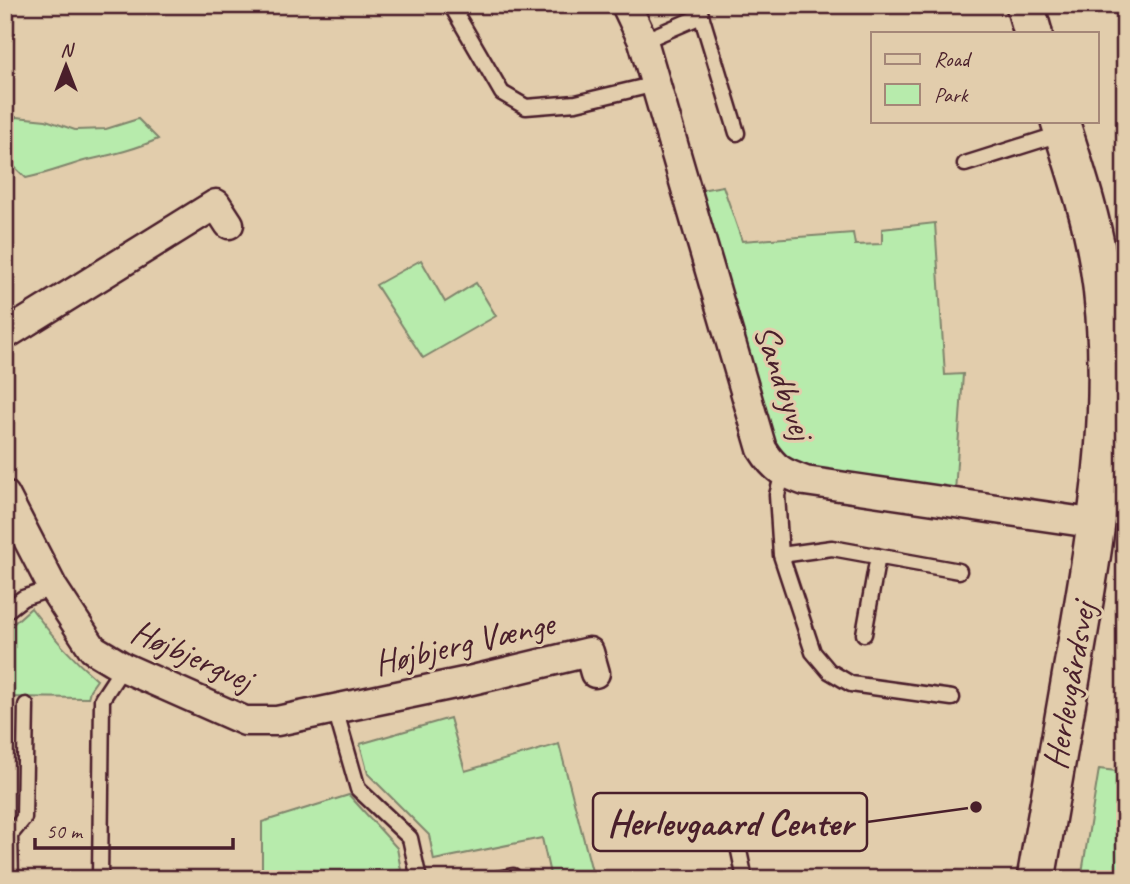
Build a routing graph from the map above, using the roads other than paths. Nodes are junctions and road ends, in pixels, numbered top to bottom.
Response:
1 (451, 5) edge
2 (626, 5) edge
3 (1025, 5) edge
4 (700, 11) edge
5 (1033, 32) edge
6 (643, 41) junction
7 (656, 84) junction
8 (1062, 127) edge
9 (737, 133) dead end
10 (965, 164) dead end
11 (229, 224) dead end
12 (5, 335) edge
13 (1116, 392) edge
14 (783, 473) junction
15 (5, 495) edge
16 (1098, 524) junction
17 (781, 555) junction
18 (878, 556) junction
19 (959, 571) dead end
20 (53, 588) junction
21 (5, 612) edge
22 (864, 634) dead end
23 (123, 667) junction
24 (595, 673) dead end
25 (952, 698) dead end
26 (26, 705) dead end
27 (335, 709) junction
28 (8, 831) edge
29 (739, 852) dead end
30 (10, 879) edge
31 (100, 879) edge
32 (419, 879) edge
33 (497, 879) edge
34 (514, 879) edge
35 (745, 879) edge
36 (1036, 879) edge

1 - 7 lane
2 - 6 street, Sandbyvej
3 - 5 street
4 - 6 lane
4 - 9 lane
6 - 7 street, Sandbyvej
7 - 14 street, Sandbyvej
8 - 10 lane
8 - 13 street, Herlevgårdsvej
11 - 12 street
13 - 16 street, Herlevgårdsvej
14 - 16 street, Sandbyvej
14 - 17 lane
15 - 20 street, Højbjergvej
16 - 36 street, Herlevgårdsvej
17 - 18 lane
17 - 25 lane
18 - 19 lane
18 - 22 lane
20 - 21 lane
20 - 23 street, Højbjergvej
23 - 27 street, Højbjergvej
23 - 31 lane
24 - 27 street, Højbjerg Vænge
26 - 28 lane
27 - 32 lane
28 - 30 lane
29 - 35 lane
33 - 34 lane

